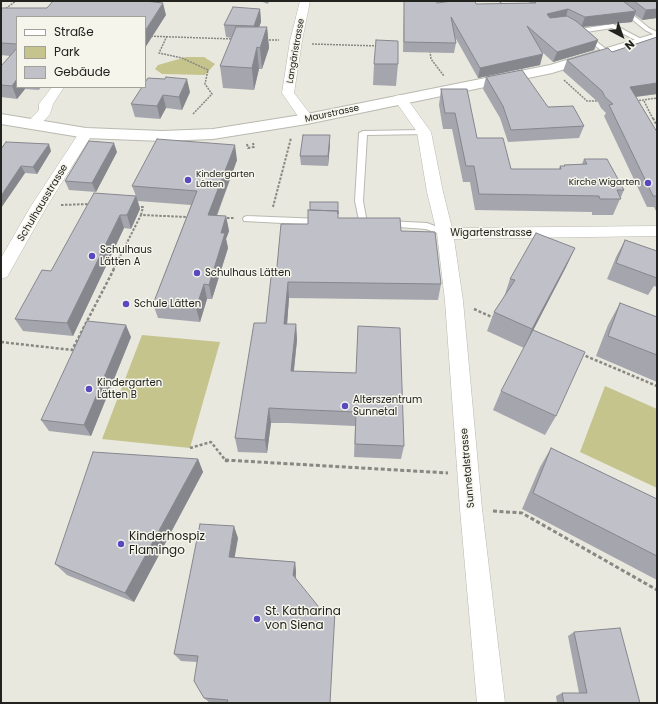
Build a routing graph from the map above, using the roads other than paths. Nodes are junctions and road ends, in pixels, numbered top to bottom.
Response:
1 (305, 1) edge
2 (613, 1) edge
3 (653, 39) edge
4 (608, 53) junction
5 (57, 88) edge
6 (400, 99) junction
7 (1, 119) edge
8 (307, 119) junction
9 (33, 124) junction
10 (424, 132) junction
11 (86, 133) junction
12 (247, 219) road end
13 (332, 222) edge
14 (657, 231) edge
15 (446, 233) junction
16 (1, 274) edge
17 (491, 703) edge

1 - 8 street, Langäristrasse
2 - 3 lane
3 - 4 street, Maurstrasse
3 - 4 lane
4 - 6 street, Maurstrasse
5 - 9 street
6 - 8 street, Maurstrasse
6 - 10 street, Wigartenstrasse
7 - 9 street, Maurstrasse
8 - 11 street, Maurstrasse
9 - 11 street, Maurstrasse
10 - 15 street, Wigartenstrasse
10 - 15 lane
11 - 16 street, Schulhausstrasse
12 - 13 lane
14 - 15 street, Wigartenstrasse
15 - 17 street, Sunnetalstrasse

